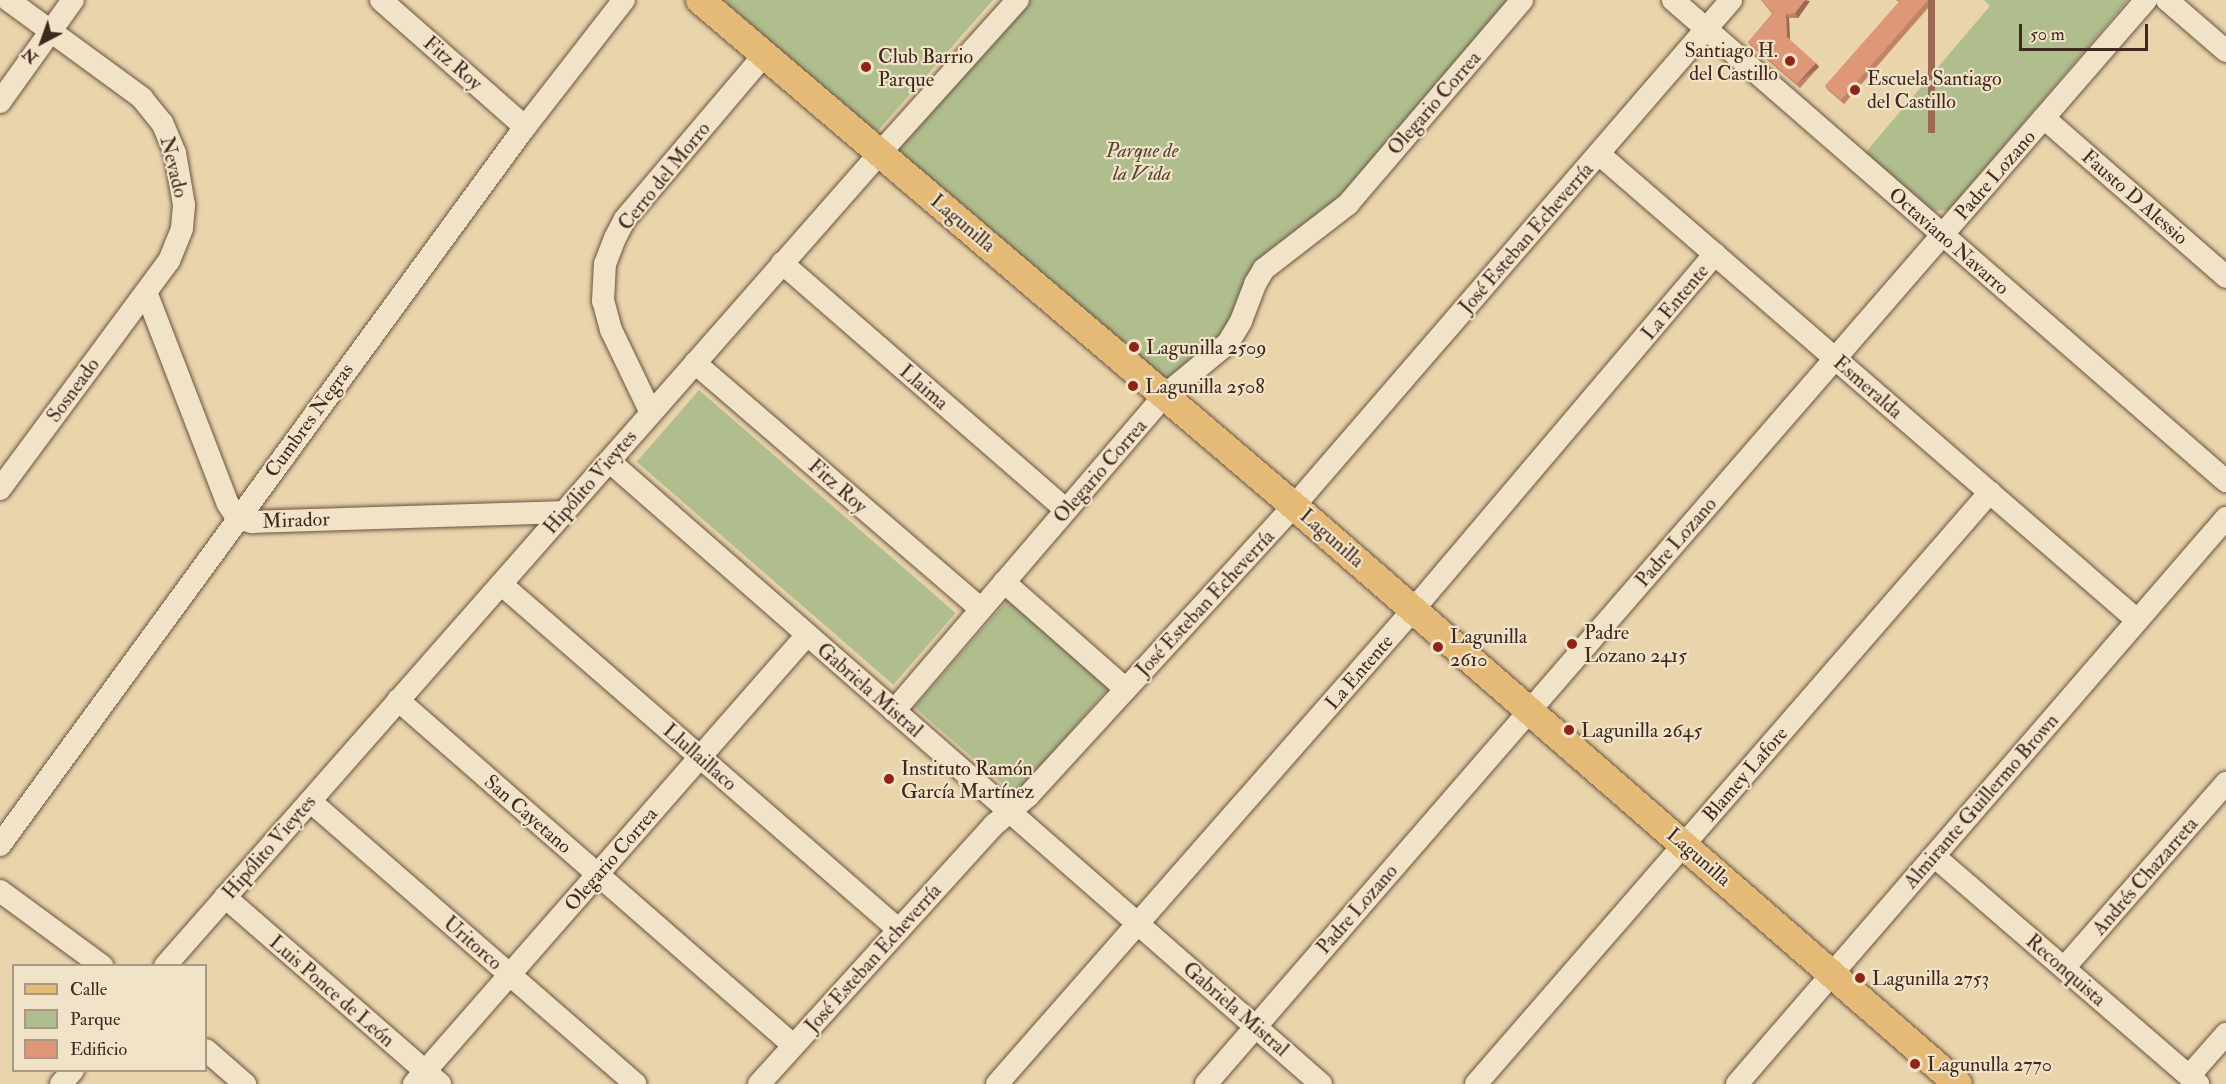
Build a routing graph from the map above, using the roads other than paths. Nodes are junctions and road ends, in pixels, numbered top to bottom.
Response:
1 (8, 0) edge
2 (73, 0) edge
3 (381, 0) edge
4 (624, 0) edge
5 (700, 0) edge
6 (1018, 0) edge
7 (1522, 0) edge
8 (1673, 0) edge
9 (1731, 0) edge
10 (2146, 0) edge
11 (2167, 0) edge
12 (1706, 29) junction
13 (53, 30) junction
14 (2226, 51) edge
15 (764, 55) junction
16 (0, 102) edge
17 (2044, 118) junction
18 (525, 127) junction
19 (880, 153) junction
20 (1599, 154) junction
21 (1942, 235) junction
22 (1715, 255) junction
23 (782, 263) junction
24 (2226, 276) edge
25 (146, 292) junction
26 (1835, 359) junction
27 (695, 363) junction
28 (1166, 394) junction
29 (651, 413) junction
30 (609, 461) junction
31 (2226, 481) edge
32 (0, 489) edge
33 (1990, 492) junction
34 (1294, 506) junction
35 (1066, 510) junction
36 (564, 512) junction
37 (237, 518) junction
38 (2226, 518) edge
39 (1004, 582) junction
40 (501, 584) junction
41 (981, 609) junction
42 (1413, 610) junction
43 (2137, 620) junction
44 (807, 635) junction
45 (1126, 689) junction
46 (398, 700) junction
47 (1529, 710) junction
48 (894, 711) junction
49 (700, 757) junction
50 (2226, 783) edge
51 (310, 801) junction
52 (1010, 812) junction
53 (1684, 844) junction
54 (0, 845) edge
55 (1934, 856) junction
56 (598, 874) junction
57 (0, 891) edge
58 (225, 897) junction
59 (1137, 923) junction
60 (899, 930) junction
61 (99, 964) edge
62 (167, 964) edge
63 (2064, 968) junction
64 (1832, 974) junction
65 (510, 975) junction
66 (1256, 1027) junction
67 (2226, 1034) edge
68 (793, 1045) junction
69 (207, 1051) edge
70 (72, 1072) edge
71 (426, 1080) edge
72 (2194, 1080) edge
73 (61, 1084) edge
74 (245, 1084) edge
75 (635, 1084) edge
76 (759, 1084) edge
77 (997, 1084) edge
78 (1206, 1084) edge
79 (1321, 1084) edge
80 (1476, 1084) edge
81 (1737, 1084) edge
82 (1958, 1084) edge

1 - 13 street, Nevado
2 - 13 street
3 - 18 street, Fitz Roy
4 - 18 street, Cumbres Negras
5 - 15 main road, Lagunilla
6 - 19 street, Hipólito Vieytes
7 - 28 street, Olegario Correa
8 - 12 street, Octaviano Navarro
9 - 12 street, José Esteban Echeverría
10 - 17 street, Padre Lozano
11 - 14 street
12 - 20 street, José Esteban Echeverría
12 - 21 street, Octaviano Navarro
13 - 16 street
13 - 25 street, Nevado
15 - 19 main road, Lagunilla
15 - 29 street, Cerro del Morro
17 - 21 street, Padre Lozano
17 - 24 street, Fausto D Alessio
18 - 37 street, Cumbres Negras
19 - 23 street, Hipólito Vieytes
19 - 28 main road, Lagunilla
20 - 22 street, Esmeralda
20 - 34 street, José Esteban Echeverría
21 - 26 street, Padre Lozano
21 - 31 street, Octaviano Navarro
22 - 26 street, Esmeralda
22 - 42 street, La Entente
23 - 27 street, Hipólito Vieytes
23 - 35 street, Llaima
25 - 32 street, Sosneado
25 - 37 street, Mirador
26 - 33 street, Esmeralda
26 - 47 street, Padre Lozano
27 - 29 street, Hipólito Vieytes
27 - 41 street, Fitz Roy
28 - 34 main road, Lagunilla
28 - 35 street, Olegario Correa
29 - 30 street, Hipólito Vieytes
30 - 36 street, Hipólito Vieytes
30 - 44 street, Gabriela Mistral
33 - 43 street, Esmeralda
33 - 53 street, Blamey Lafore
34 - 42 main road, Lagunilla
34 - 45 street, José Esteban Echeverría
35 - 39 street, Olegario Correa
36 - 37 street, Mirador
36 - 40 street, Hipólito Vieytes
37 - 54 street, Cumbres Negras
38 - 43 street, Almirante Guillermo Brown
39 - 41 street, Olegario Correa
39 - 45 street
40 - 46 street, Hipólito Vieytes
40 - 49 street, Llullaillaco
41 - 48 street, Olegario Correa
42 - 47 main road, Lagunilla
42 - 59 street, La Entente
43 - 55 street, Almirante Guillermo Brown
44 - 48 street, Gabriela Mistral
44 - 49 street, Olegario Correa
45 - 52 street, José Esteban Echeverría
46 - 51 street, Hipólito Vieytes
46 - 56 street, San Cayetano
47 - 53 main road, Lagunilla
47 - 66 street, Padre Lozano
48 - 52 street, Gabriela Mistral
49 - 56 street, Olegario Correa
49 - 60 street, Llullaillaco
50 - 63 street, Andrés Chazarreta
51 - 58 street, Hipólito Vieytes
51 - 65 street, Uritorco
52 - 59 street, Gabriela Mistral
52 - 60 street, José Esteban Echeverría
53 - 64 main road, Lagunilla
53 - 80 street, Blamey Lafore
55 - 63 street, Reconquista
55 - 64 street, Almirante Guillermo Brown
56 - 65 street, Olegario Correa
56 - 68 street, San Cayetano
57 - 61 street
58 - 62 street, Hipólito Vieytes
58 - 71 street, Luis Ponce de León
59 - 66 street, Gabriela Mistral
59 - 77 street, La Entente
60 - 68 street, José Esteban Echeverría
63 - 72 street, Reconquista
64 - 81 street, Almirante Guillermo Brown
64 - 82 main road, Lagunilla
65 - 71 street, Olegario Correa
65 - 75 street, Uritorco
66 - 78 street, Padre Lozano
66 - 79 street, Gabriela Mistral
67 - 72 street
68 - 76 street, José Esteban Echeverría
69 - 74 street
70 - 73 street

